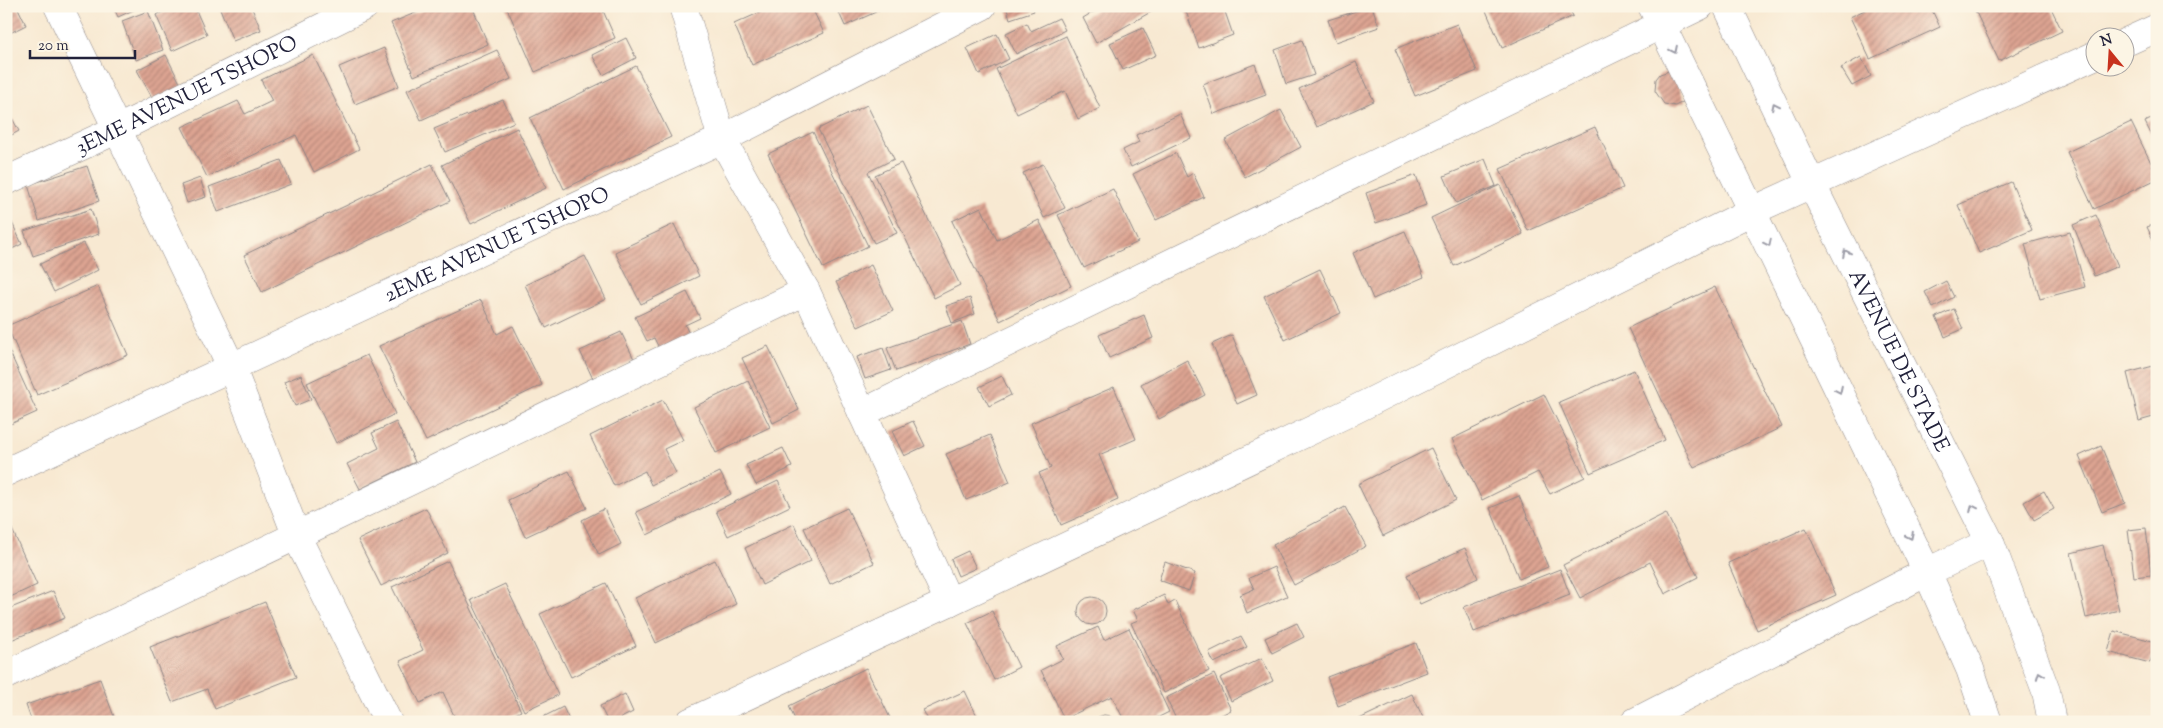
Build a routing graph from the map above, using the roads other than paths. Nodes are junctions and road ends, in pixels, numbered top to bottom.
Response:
1 (58, 6) edge
2 (365, 6) edge
3 (683, 6) edge
4 (982, 6) edge
5 (1700, 6) edge
6 (1727, 6) edge
7 (1657, 16) edge
8 (2157, 28) edge
9 (2136, 37) edge
10 (2086, 59) edge
11 (116, 130) junction
12 (722, 139) junction
13 (6, 180) edge
14 (1811, 183) junction
15 (1752, 210) junction
16 (806, 291) junction
17 (231, 366) junction
18 (862, 413) junction
19 (6, 472) edge
20 (298, 537) junction
21 (1990, 542) junction
22 (1927, 572) junction
23 (949, 602) junction
24 (6, 675) edge
25 (388, 722) edge
26 (690, 722) edge
27 (1635, 722) edge
28 (1988, 722) edge
29 (2052, 722) edge

1 - 11 street
2 - 11 street, 3EME AVENUE TSHOPO
3 - 12 street
4 - 12 street, 2EME AVENUE TSHOPO
5 - 7 street
14 -> 6 street, AVENUE DE STADE
7 -> 15 street
7 - 18 street
8 - 9 street
10 - 14 street
11 - 13 street, 3EME AVENUE TSHOPO
11 - 17 street
12 - 16 street
12 - 17 street, 2EME AVENUE TSHOPO
14 - 15 street
21 -> 14 street, AVENUE DE STADE
15 -> 22 street
15 - 23 street
16 - 18 street
16 - 20 street
17 - 19 street, 2EME AVENUE TSHOPO
17 - 20 street
18 - 23 street
20 - 24 street
20 - 25 street
21 - 22 street
29 -> 21 street, AVENUE DE STADE
22 - 27 street
22 - 28 street
23 - 26 street

